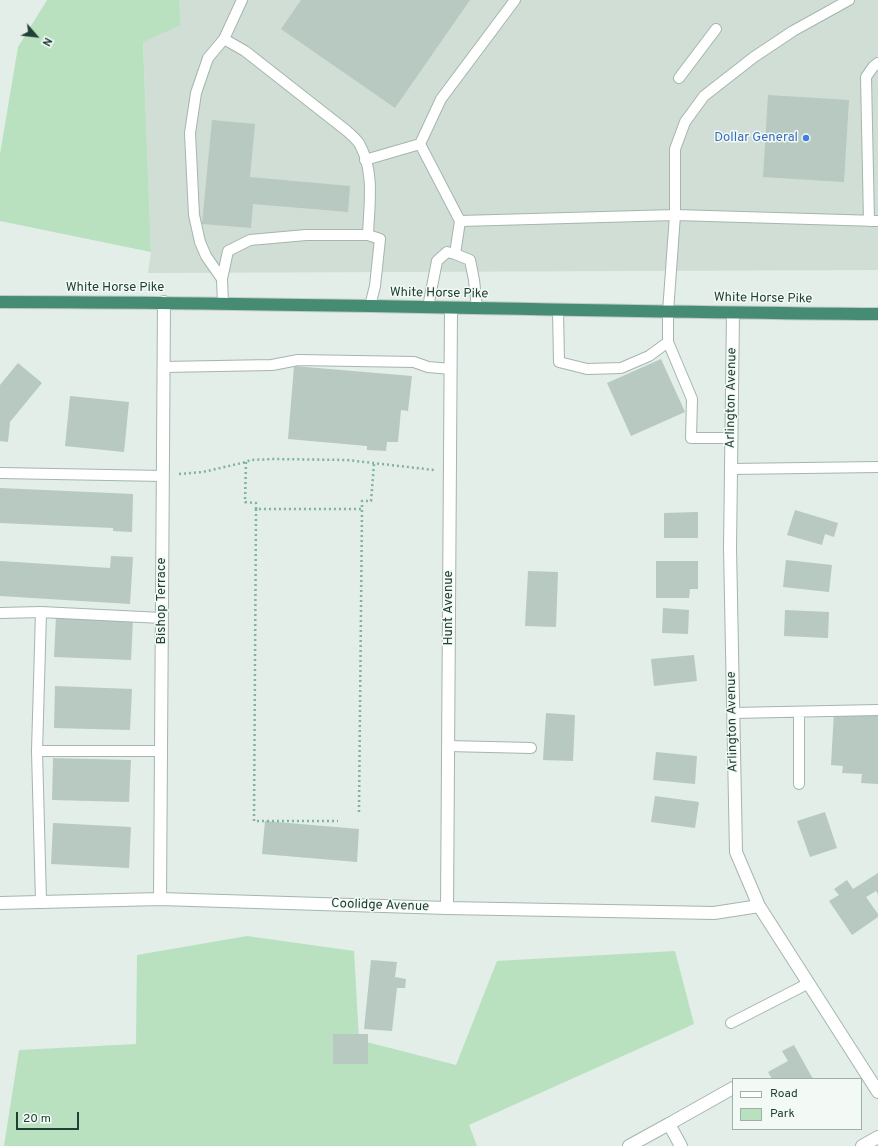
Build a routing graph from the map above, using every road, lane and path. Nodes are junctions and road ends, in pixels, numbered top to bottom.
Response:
1 (242, 0) edge
2 (515, 0) edge
3 (845, 1) edge
4 (716, 29) dead end
5 (224, 39) junction
6 (878, 64) edge
7 (680, 78) dead end
8 (420, 144) junction
9 (365, 160) junction
10 (675, 215) junction
11 (460, 221) junction
12 (874, 221) edge
13 (368, 235) junction
14 (455, 254) junction
15 (222, 279) junction
16 (0, 302) edge
17 (164, 302) junction
18 (223, 303) junction
19 (370, 306) junction
20 (428, 307) junction
21 (451, 308) junction
22 (477, 308) junction
23 (558, 310) junction
24 (668, 312) junction
25 (733, 313) junction
26 (878, 314) edge
27 (668, 342) junction
28 (164, 367) junction
29 (451, 369) junction
30 (731, 438) junction
31 (246, 462) junction
32 (374, 464) junction
33 (878, 467) edge
34 (731, 469) junction
35 (0, 472) edge
36 (450, 472) junction
37 (163, 476) junction
38 (256, 509) junction
39 (362, 509) junction
40 (41, 612) junction
41 (0, 614) edge
42 (162, 618) junction
43 (878, 710) edge
44 (799, 712) junction
45 (733, 713) junction
46 (448, 746) junction
47 (531, 748) dead end
48 (37, 751) junction
49 (161, 751) junction
50 (799, 784) dead end
51 (359, 812) dead end
52 (338, 821) dead end
53 (160, 899) junction
54 (41, 901) junction
55 (0, 903) edge
56 (759, 906) junction
57 (447, 908) junction
58 (808, 983) junction
59 (730, 1023) dead end
60 (732, 1089) edge
61 (878, 1092) edge
62 (669, 1124) junction
63 (878, 1137) edge
64 (629, 1146) edge
65 (681, 1146) edge
66 (862, 1146) edge

1 - 5 lane
2 - 8 lane
3 - 10 lane
4 - 7 lane
5 - 9 lane
5 - 15 lane
6 - 12 lane
8 - 9 lane
8 - 11 lane
9 - 13 lane
10 - 11 lane
10 - 12 lane
10 - 24 lane
11 - 14 lane
13 - 15 lane
13 - 19 lane
14 - 20 lane
14 - 22 lane
15 - 18 lane
16 - 17 highway, White Horse Pike
17 - 18 highway, White Horse Pike
17 - 28 street, Bishop Terrace
18 - 19 highway, White Horse Pike
19 - 20 highway, White Horse Pike
20 - 21 highway, White Horse Pike
21 - 22 highway, White Horse Pike
21 - 29 street, Hunt Avenue
22 - 23 highway, White Horse Pike
23 - 24 highway, White Horse Pike
23 - 27 lane
24 - 25 highway, White Horse Pike
24 - 27 lane
25 - 26 highway, White Horse Pike
25 - 30 street, Arlington Avenue
27 - 30 lane
28 - 29 lane
28 - 37 street, Bishop Terrace
29 - 36 street, Hunt Avenue
30 - 34 street, Arlington Avenue
31 - 32 path
31 - 37 path
31 - 38 path
32 - 36 path
32 - 39 path
33 - 34 lane
34 - 45 street, Arlington Avenue
35 - 37 lane
36 - 46 street, Hunt Avenue
37 - 42 street, Bishop Terrace
38 - 39 path
38 - 52 path
39 - 51 path
40 - 41 lane
40 - 42 lane
40 - 48 lane
42 - 49 street, Bishop Terrace
43 - 44 lane
44 - 45 lane
44 - 50 lane
45 - 56 street, Arlington Avenue
46 - 47 lane
46 - 57 street, Hunt Avenue
48 - 49 lane
48 - 54 lane
49 - 53 street, Bishop Terrace
53 - 54 street, Coolidge Avenue
53 - 57 street, Coolidge Avenue
54 - 55 street, Coolidge Avenue
56 - 57 street, Coolidge Avenue
56 - 58 street, Arlington Avenue
58 - 59 lane
58 - 61 street, Arlington Avenue
60 - 62 street
62 - 64 street
62 - 65 street
63 - 66 street

